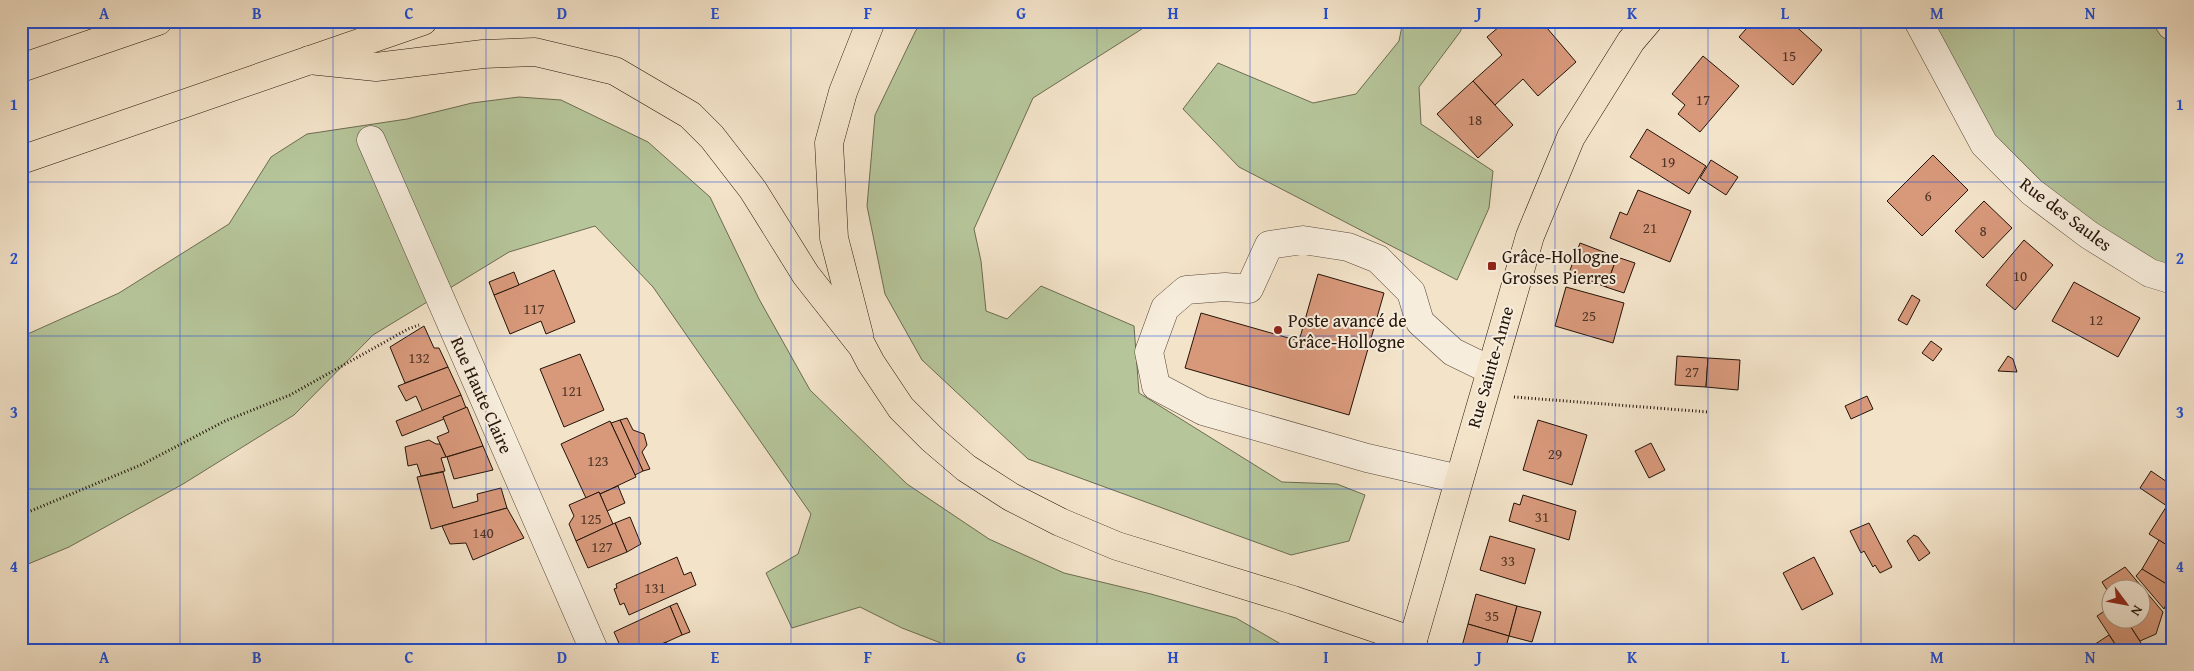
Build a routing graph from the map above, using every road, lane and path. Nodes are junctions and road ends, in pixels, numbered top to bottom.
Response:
1 (423, 21) edge
2 (871, 21) edge
3 (1648, 21) edge
4 (1918, 21) edge
5 (151, 23) edge
6 (309, 60) junction
7 (21, 68) edge
8 (371, 140) dead end
9 (21, 160) edge
10 (2173, 280) edge
11 (447, 315) junction
12 (862, 346) junction
13 (1487, 382) junction
14 (1708, 412) dead end
15 (1459, 479) junction
16 (21, 515) edge
17 (1411, 645) edge
18 (594, 650) edge

1 - 6 main road
2 - 12 main road
3 - 13 main road, Rue Sainte-Anne
4 - 10 street, Rue des Saules
5 - 7 main road
6 - 9 main road
6 - 12 main road
8 - 11 street, Rue Haute Claire
11 - 16 path
11 - 18 street, Rue Haute Claire
12 - 17 main road
13 - 14 path
13 - 15 main road, Rue Sainte-Anne
13 - 15 street
15 - 17 main road, Rue Sainte-Anne

